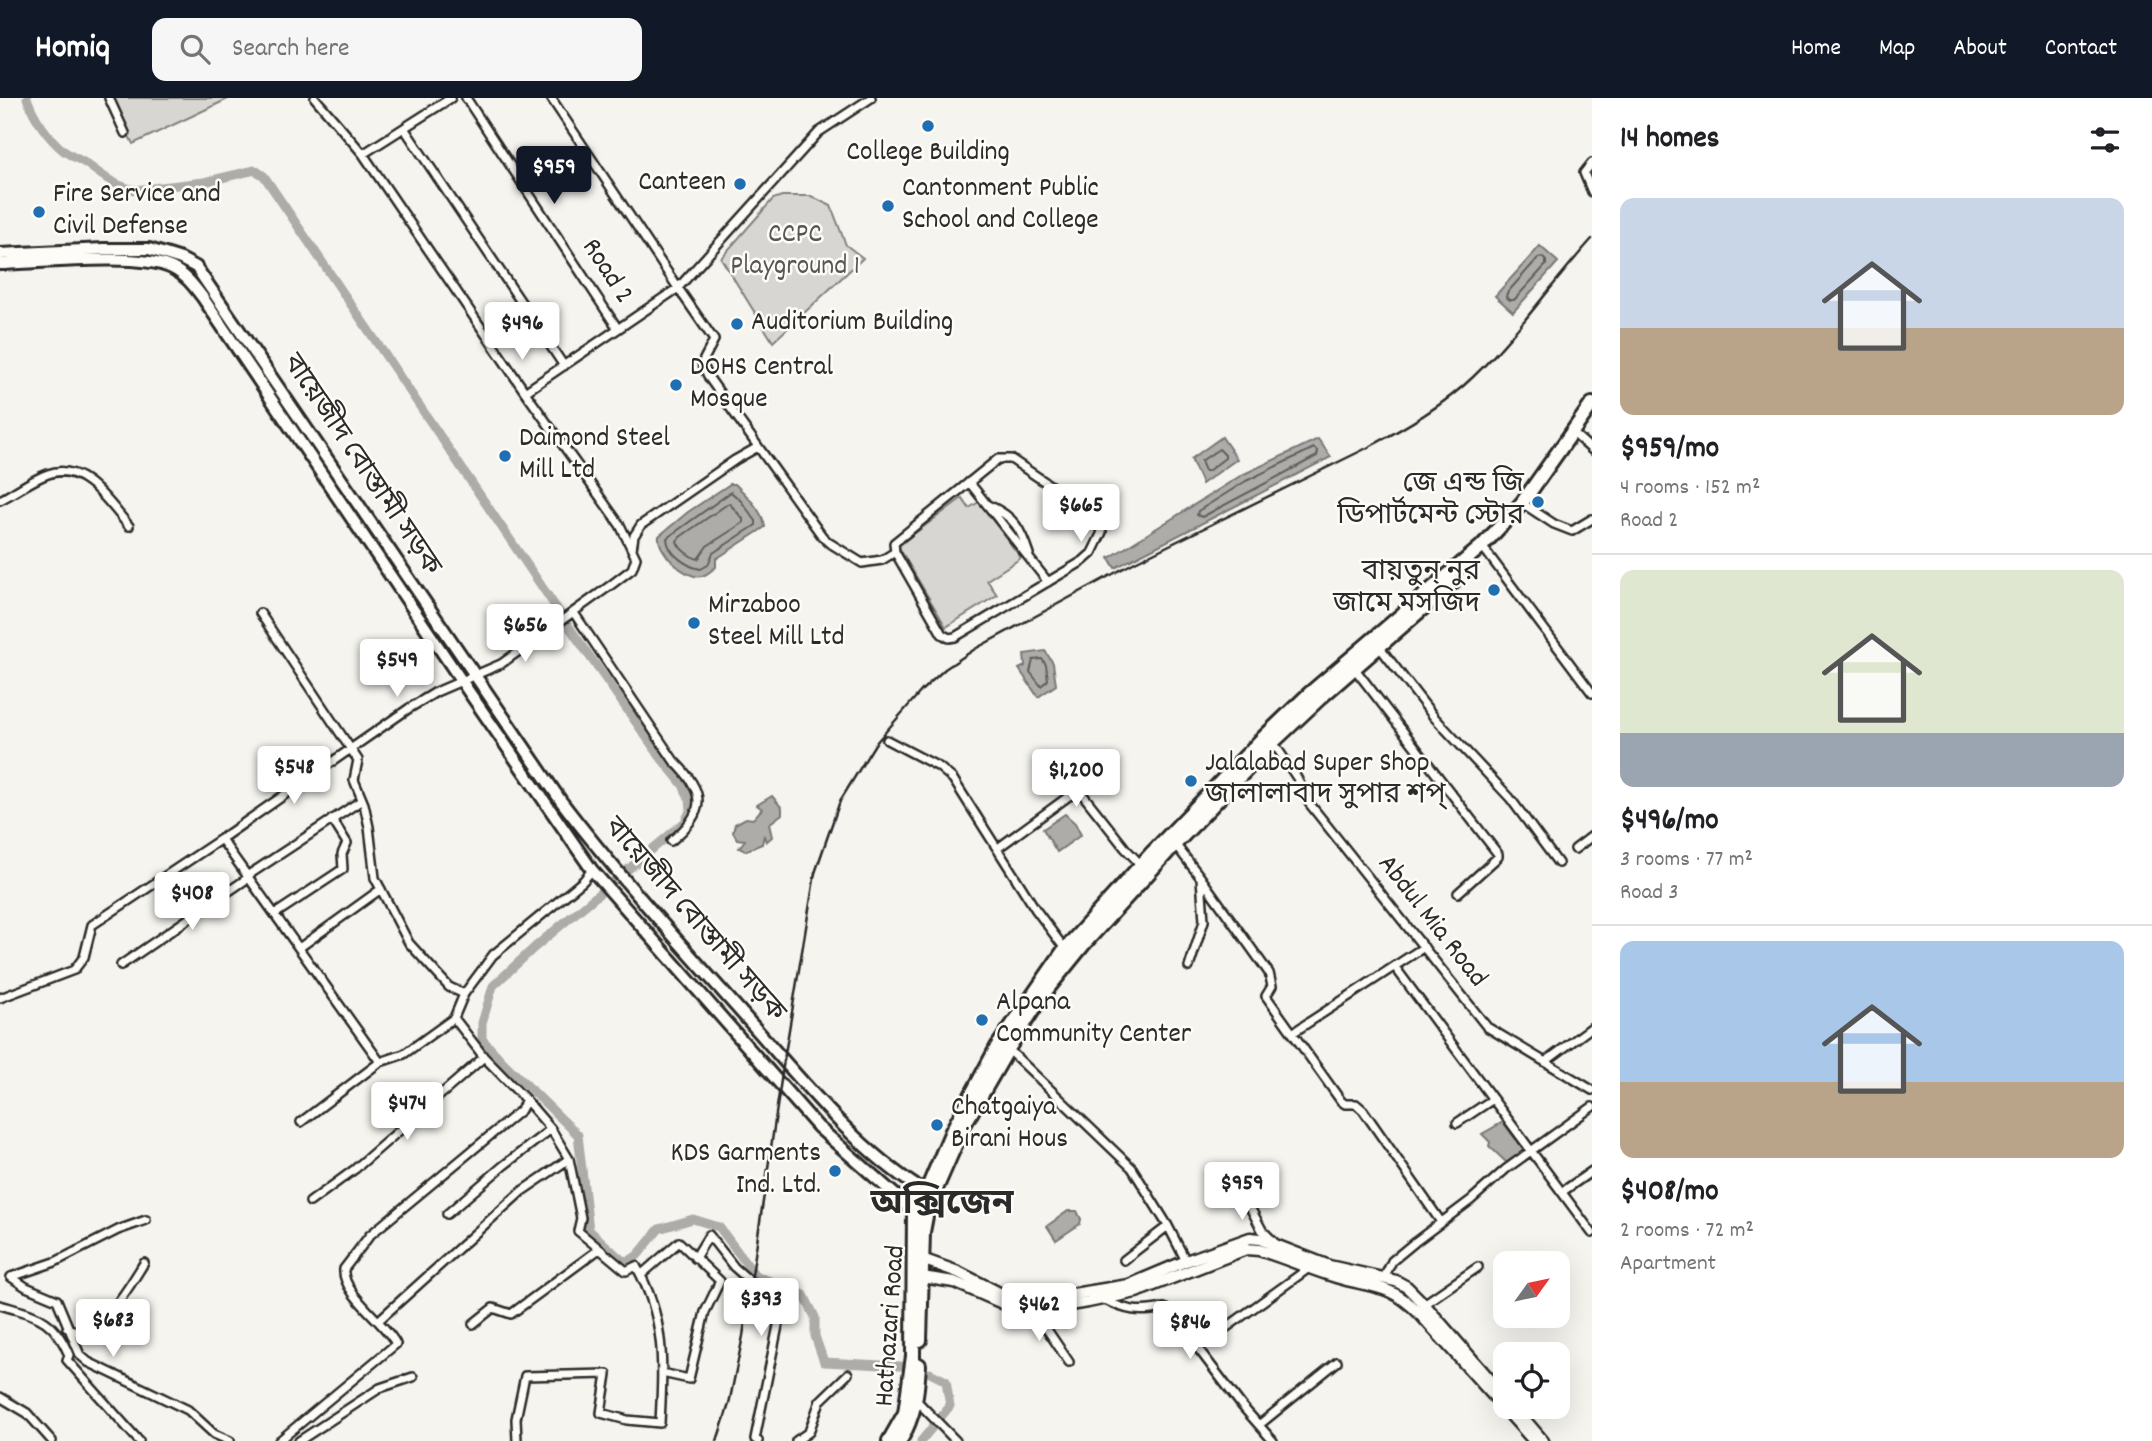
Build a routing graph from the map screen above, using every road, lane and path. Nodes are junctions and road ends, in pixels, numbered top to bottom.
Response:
1 (109, 98) edge
2 (315, 98) edge
3 (451, 98) edge
4 (466, 98) edge
5 (551, 98) edge
6 (871, 98) edge
7 (404, 128) junction
8 (125, 133) dead end
9 (363, 154) junction
10 (1592, 163) edge
11 (1592, 192) edge
12 (0, 254) edge
13 (0, 264) edge
14 (678, 288) junction
15 (618, 329) junction
16 (564, 366) junction
17 (526, 391) junction
18 (1592, 404) edge
19 (1592, 416) edge
20 (1574, 434) junction
21 (758, 447) junction
22 (1592, 450) edge
23 (969, 482) junction
24 (0, 500) edge
25 (1525, 505) junction
26 (1592, 519) edge
27 (129, 526) dead end
28 (1484, 549) junction
29 (632, 550) junction
30 (895, 552) junction
31 (1048, 582) junction
32 (260, 613) dead end
33 (571, 615) junction
34 (1376, 643) junction
35 (1355, 669) junction
36 (474, 674) junction
37 (461, 680) junction
38 (1592, 693) edge
39 (887, 740) dead end
40 (1273, 742) junction
41 (352, 750) junction
42 (362, 800) junction
43 (332, 820) junction
44 (1592, 836) edge
45 (221, 839) junction
46 (671, 841) dead end
47 (1175, 844) junction
48 (998, 848) junction
49 (1576, 849) dead end
50 (1558, 863) dead end
51 (1141, 865) junction
52 (594, 873) junction
53 (248, 877) junction
54 (1201, 878) junction
55 (381, 889) junction
56 (1458, 893) dead end
57 (275, 914) junction
58 (1423, 947) junction
59 (299, 948) junction
60 (1065, 949) junction
61 (121, 965) dead end
62 (1189, 967) dead end
63 (1395, 967) junction
64 (464, 994) junction
65 (0, 998) edge
66 (454, 1018) junction
67 (1592, 1027) edge
68 (1294, 1032) junction
69 (1008, 1049) junction
70 (484, 1057) junction
71 (380, 1062) junction
72 (1545, 1062) junction
73 (1592, 1090) edge
74 (1493, 1099) junction
75 (526, 1100) junction
76 (1592, 1107) edge
77 (301, 1122) dead end
78 (1457, 1123) dead end
79 (551, 1129) junction
80 (1531, 1151) junction
81 (569, 1159) junction
82 (1592, 1171) edge
83 (1235, 1179) dead end
84 (926, 1192) junction
85 (1562, 1192) junction
86 (310, 1202) dead end
87 (917, 1210) junction
88 (447, 1214) dead end
89 (146, 1220) dead end
90 (1441, 1222) junction
91 (1168, 1226) junction
92 (1592, 1233) edge
93 (1278, 1246) junction
94 (598, 1250) junction
95 (695, 1258) junction
96 (922, 1259) junction
97 (1124, 1260) dead end
98 (1186, 1261) junction
99 (144, 1262) dead end
100 (1478, 1266) dead end
101 (1309, 1268) junction
102 (641, 1275) junction
103 (922, 1277) junction
104 (1384, 1278) junction
105 (1103, 1299) junction
106 (1424, 1304) junction
107 (0, 1306) edge
108 (1042, 1309) junction
109 (378, 1321) junction
110 (472, 1324) dead end
111 (68, 1328) junction
112 (1198, 1348) junction
113 (1069, 1362) dead end
114 (1337, 1362) dead end
115 (662, 1373) junction
116 (848, 1374) dead end
117 (413, 1377) dead end
118 (1493, 1383) edge
119 (0, 1397) edge
120 (916, 1401) junction
121 (1524, 1419) edge
122 (1259, 1425) junction
123 (52, 1441) edge
124 (139, 1441) edge
125 (230, 1441) edge
126 (279, 1441) edge
127 (299, 1441) edge
128 (517, 1441) edge
129 (758, 1441) edge
130 (796, 1441) edge
131 (889, 1441) edge
132 (900, 1441) edge
133 (956, 1441) edge
134 (1273, 1441) edge
135 (1534, 1441) edge
136 (1543, 1441) edge

1 - 8 street
2 - 9 street
3 - 7 street
4 - 15 street, Road 2
5 - 14 street
6 - 14 street
7 - 9 street
7 - 16 street
9 - 17 street
10 - 11 street
12 - 36 main road, বায়েজীদ বোস্তামী সড়ক
13 - 37 main road, বায়েজীদ বোস্তামী সড়ক
14 - 15 street
14 - 21 street
15 - 16 street
16 - 17 street
17 - 29 street
18 - 20 highway
19 - 20 highway
20 - 22 street
20 - 25 highway
21 - 29 street
21 - 30 street
23 - 30 street
23 - 31 street
23 - 31 street
24 - 27 street
25 - 26 street
25 - 28 highway
28 - 34 highway
28 - 38 street
29 - 33 street
30 - 31 street
32 - 41 street
33 - 36 street
33 - 46 street
34 - 35 highway
34 - 50 street
34 - 51 highway
35 - 40 highway
35 - 56 street
36 - 37 street
36 - 84 main road, বায়েজীদ বোস্তামী সড়ক
37 - 41 street
37 - 52 main road, বায়েজীদ বোস্তামী সড়ক
39 - 48 street
40 - 47 highway
40 - 58 street, Abdul Mia Road
41 - 42 street
41 - 45 street
42 - 43 street
42 - 55 street
43 - 53 street
43 - 57 street
44 - 49 street
45 - 53 street
45 - 65 street
47 - 54 street
47 - 69 highway
48 - 51 street
48 - 60 street
51 - 60 highway
52 - 64 street
52 - 87 main road, বায়েজীদ বোস্তামী সড়ক
53 - 57 street
53 - 61 street
54 - 62 street
54 - 68 street
55 - 59 street
55 - 64 street
57 - 59 street
58 - 63 street
58 - 72 street, Abdul Mia Road
59 - 71 street
60 - 84 highway
63 - 68 street
63 - 74 street
64 - 66 street
66 - 70 street
66 - 71 street
67 - 72 street
68 - 90 street
69 - 84 highway
69 - 91 street
70 - 75 street
70 - 86 street
71 - 77 street
72 - 73 street, Abdul Mia Road
74 - 78 street
74 - 80 street
75 - 79 street
75 - 109 street
76 - 80 street
79 - 81 street
79 - 88 street
80 - 85 street
80 - 90 street
81 - 94 street
81 - 109 street
82 - 85 street
83 - 93 street
84 - 87 highway
84 - 87 highway
85 - 92 street
87 - 96 highway, Hathazari Road
87 - 131 highway, Hathazari Road
89 - 111 street
90 - 104 street
91 - 97 street
91 - 98 street
93 - 98 main road
93 - 104 main road
94 - 102 street
94 - 110 street
95 - 102 street
95 - 115 street
95 - 129 street
96 - 98 main road
96 - 103 highway, Hathazari Road
99 - 111 street
100 - 106 street
101 - 105 main road
101 - 112 street
101 - 135 main road
102 - 115 street
103 - 108 main road
103 - 120 highway, Hathazari Road
104 - 106 main road
105 - 108 main road
105 - 112 street
106 - 118 main road
107 - 124 street
108 - 113 street
109 - 126 street
111 - 125 street
112 - 122 street
114 - 122 street
115 - 128 street
116 - 130 street
117 - 127 street
119 - 123 street
120 - 132 highway, Hathazari Road
120 - 133 street
121 - 136 main road
122 - 134 street

